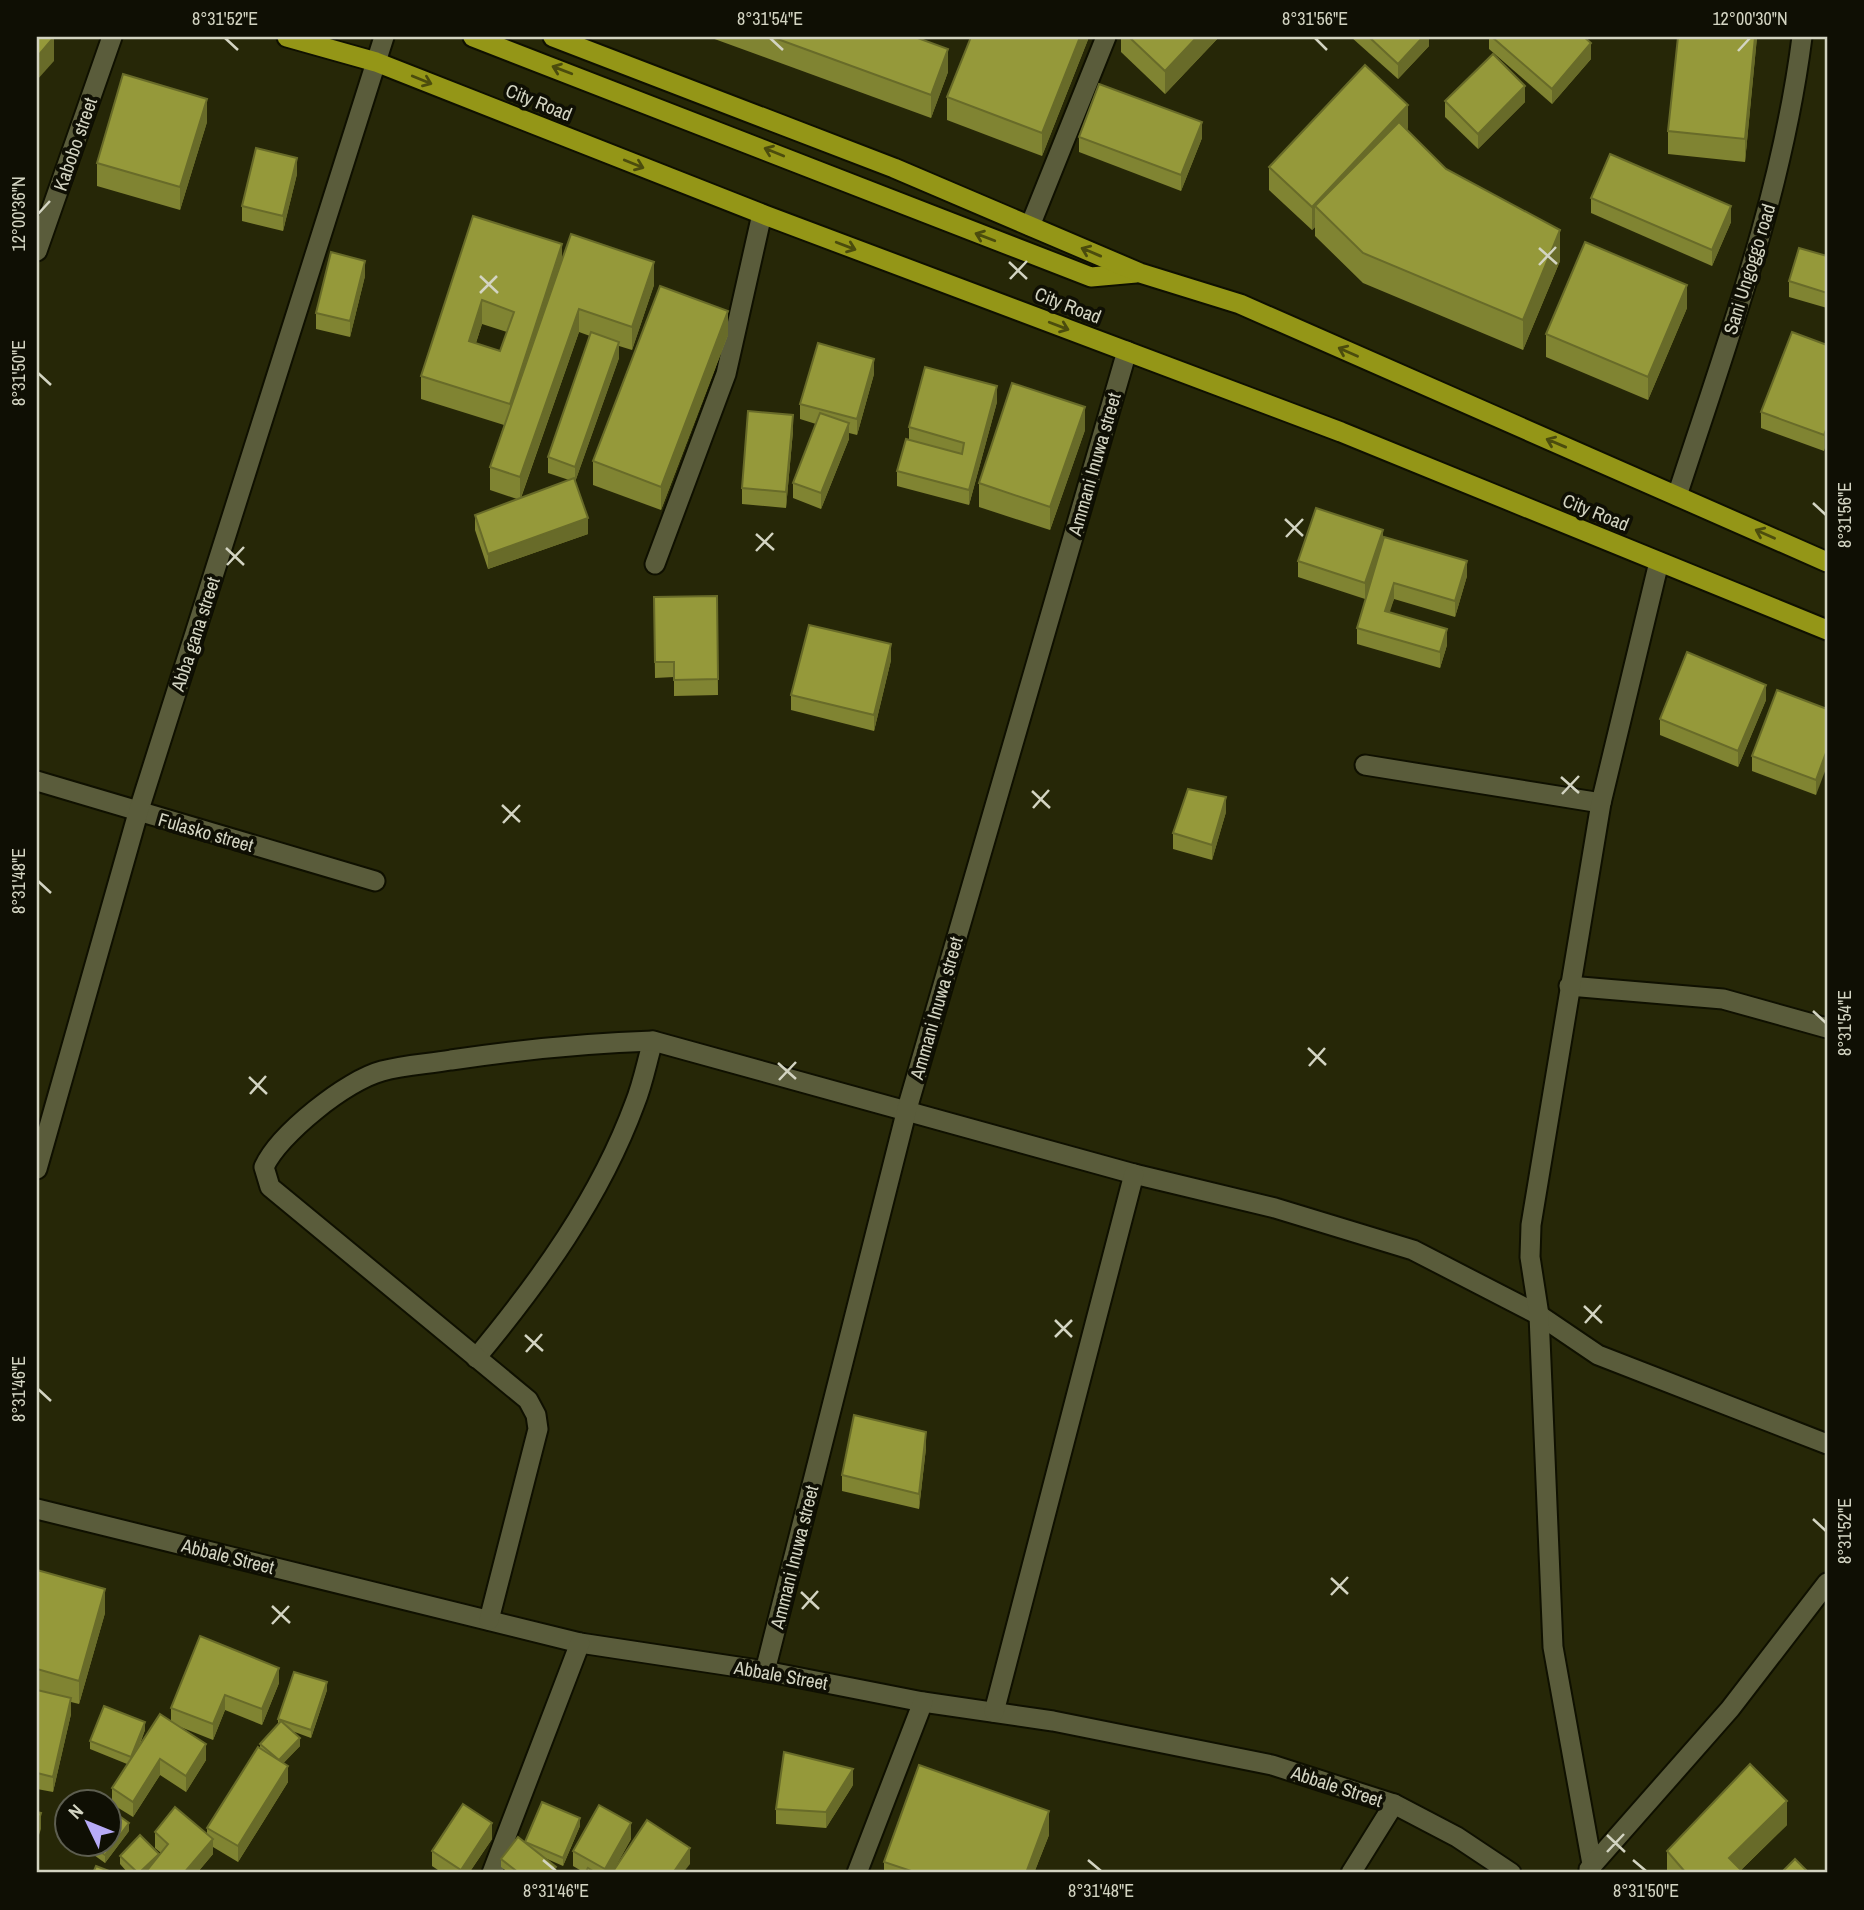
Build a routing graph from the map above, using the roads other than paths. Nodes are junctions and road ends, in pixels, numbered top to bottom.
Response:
1 (112, 37) edge
2 (287, 37) edge
3 (384, 37) edge
4 (474, 37) edge
5 (554, 37) edge
6 (1106, 37) edge
7 (1802, 37) edge
8 (376, 62) junction
9 (762, 215) junction
10 (1030, 226) junction
11 (37, 251) edge
12 (1140, 273) junction
13 (1127, 351) junction
14 (1677, 496) junction
15 (1659, 562) junction
16 (1827, 562) edge
17 (656, 564) dead end
18 (1827, 630) edge
19 (1365, 765) dead end
20 (37, 781) edge
21 (1601, 803) junction
22 (138, 813) junction
23 (375, 881) dead end
24 (1569, 986) junction
25 (1827, 1028) edge
26 (653, 1041) junction
27 (907, 1109) junction
28 (37, 1169) edge
29 (1134, 1174) junction
30 (1539, 1315) junction
31 (476, 1358) junction
32 (1827, 1444) edge
33 (37, 1509) edge
34 (1827, 1583) edge
35 (489, 1620) junction
36 (580, 1643) junction
37 (765, 1671) junction
38 (923, 1702) junction
39 (994, 1713) junction
40 (1394, 1804) junction
41 (1589, 1868) edge
42 (492, 1873) edge
43 (858, 1873) edge
44 (1351, 1873) edge
45 (1511, 1873) edge

1 - 11 street, Kabobo street
2 - 8 highway, City Road
3 - 8 street, Abba gana street
12 -> 4 highway
5 - 10 highway
6 - 10 street
7 - 14 street, Sani Ungoggo road
8 -> 9 highway, City Road
8 - 22 street, Abba gana street
9 -> 13 highway, City Road
9 - 17 street
12 -> 10 highway
14 -> 12 highway
13 - 15 highway, City Road
13 - 27 street, Ammani Inuwa street
16 -> 14 highway
15 - 18 highway, City Road
15 - 21 street
19 - 21 street
20 - 22 street, Fulasko street
21 - 24 street
22 - 23 street, Fulasko street
22 - 28 street, Abba gana street
24 - 25 street
24 - 30 street
26 - 27 street
26 - 31 street
26 - 31 street
27 - 29 street
27 - 37 street, Ammani Inuwa street
29 - 30 street
29 - 39 street
30 - 32 street
30 - 41 street
31 - 35 street
33 - 35 street, Abbale Street
34 - 41 street
35 - 36 street, Abbale Street
36 - 37 street, Abbale Street
36 - 42 street
37 - 38 street, Abbale Street
38 - 39 street, Abbale Street
38 - 43 street
39 - 40 street, Abbale Street
40 - 44 street
40 - 45 street, Abbale Street

